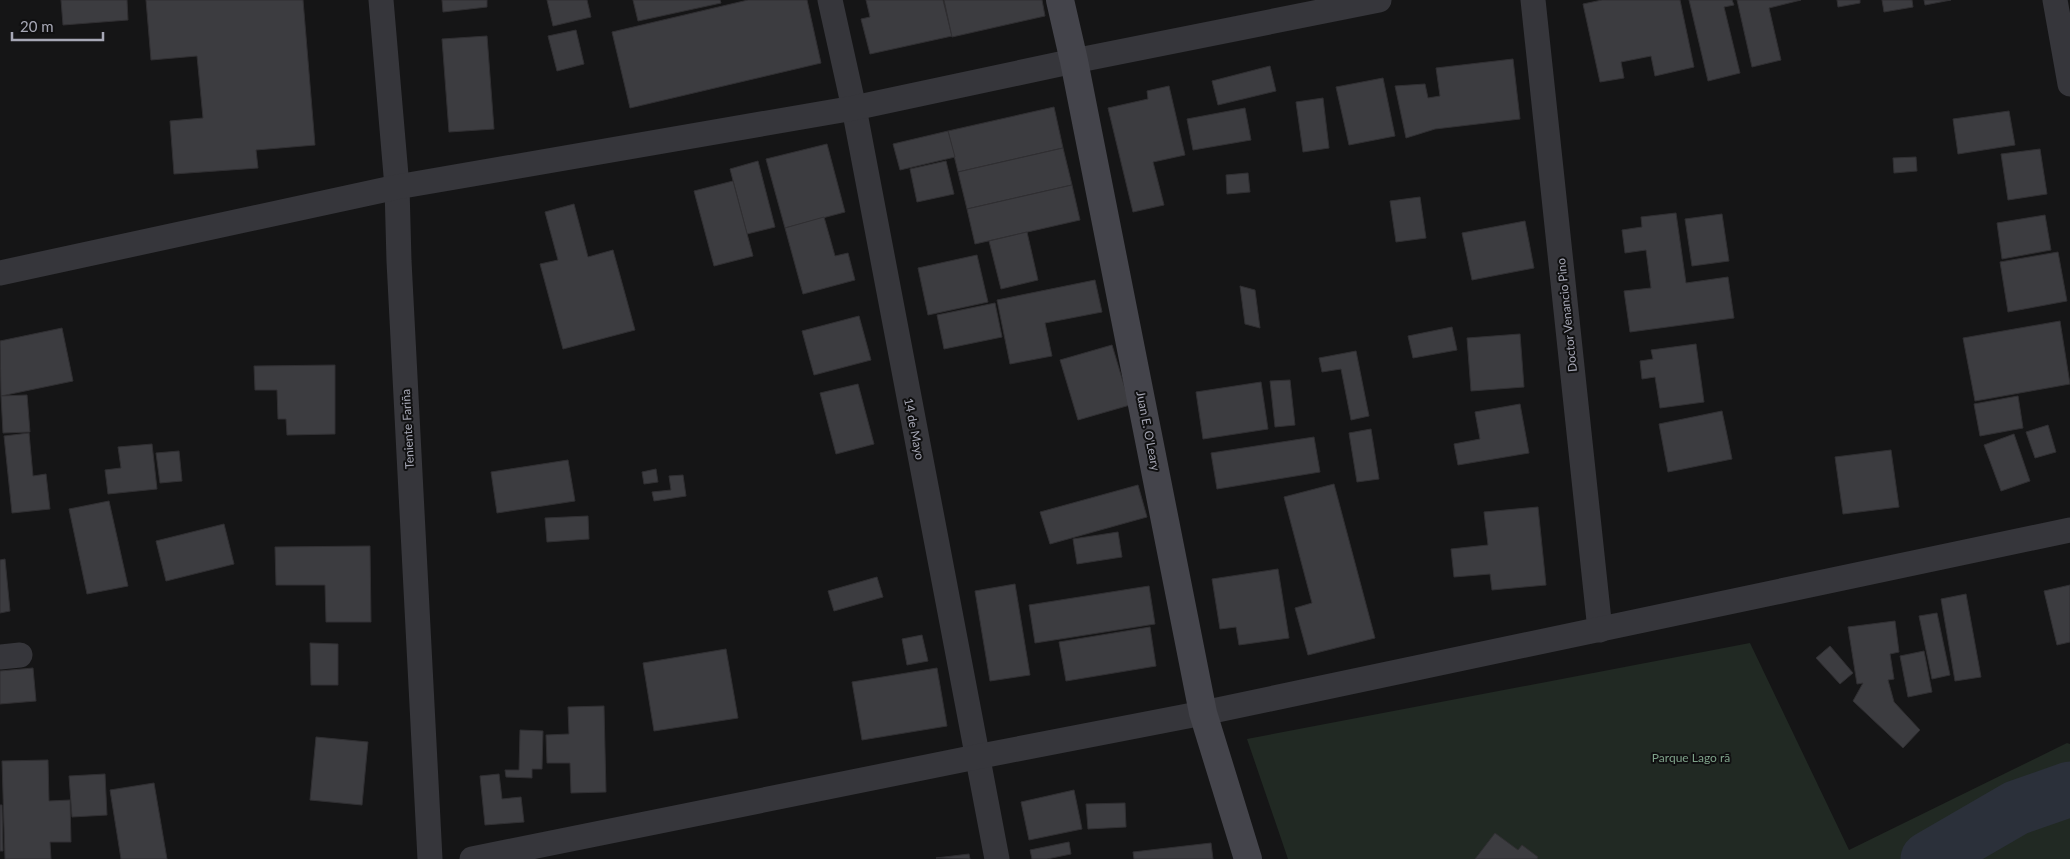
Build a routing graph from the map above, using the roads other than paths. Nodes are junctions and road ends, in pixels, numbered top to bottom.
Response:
1 (381, 0) edge
2 (830, 0) edge
3 (1060, 0) edge
4 (1379, 0) edge
5 (1533, 0) edge
6 (2055, 0) edge
7 (1074, 61) junction
8 (2070, 84) edge
9 (854, 108) junction
10 (397, 187) junction
11 (0, 273) edge
12 (2070, 530) edge
13 (1600, 630) junction
14 (1203, 713) junction
15 (976, 757) junction
16 (430, 859) edge
17 (472, 859) edge
18 (997, 859) edge
19 (1248, 859) edge

1 - 10 street, Teniente Fariña
2 - 9 street, 14 de Mayo
3 - 7 street, Juan E. O'Leary
4 - 7 street
5 - 13 street, Doctor Venancio Pino
6 - 8 street
7 - 9 street
7 - 14 street, Juan E. O'Leary
9 - 10 street
9 - 15 street, 14 de Mayo
10 - 11 street
10 - 16 street, Teniente Fariña
12 - 13 street
13 - 14 street
14 - 15 street
14 - 19 street, Juan E. O'Leary
15 - 17 street
15 - 18 street, 14 de Mayo

